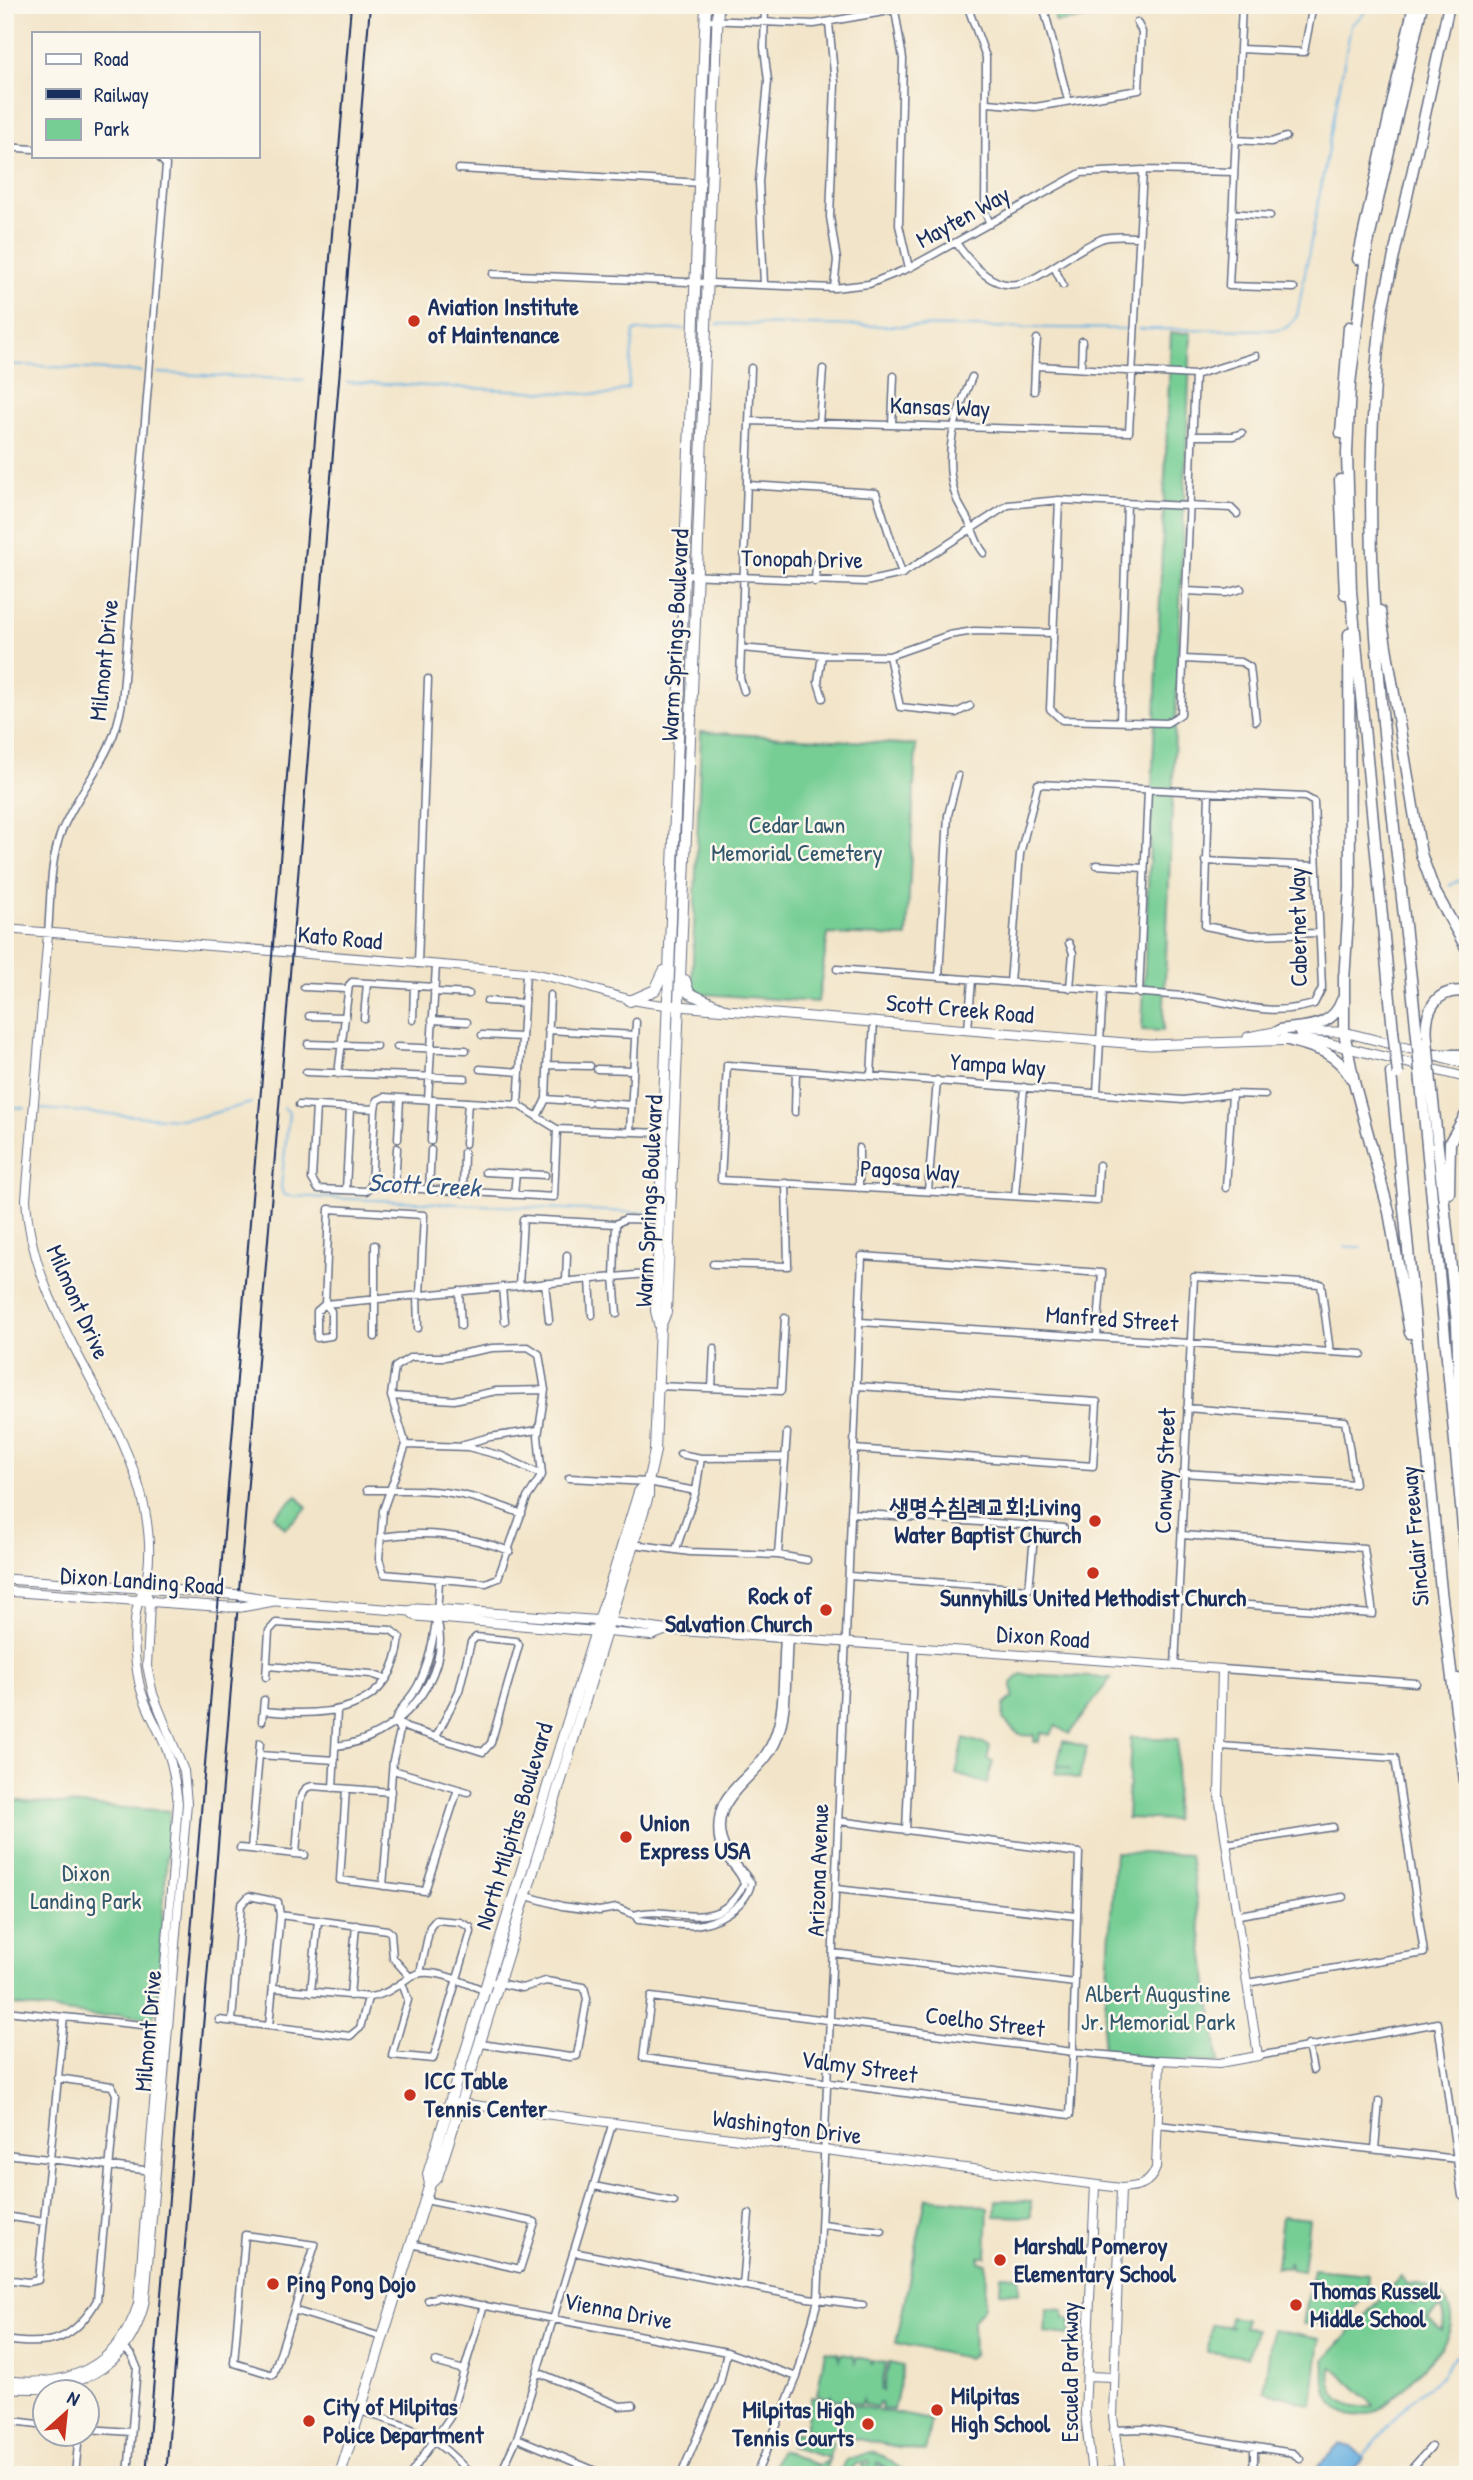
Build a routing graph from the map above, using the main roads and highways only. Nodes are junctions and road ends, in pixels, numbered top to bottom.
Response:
1 (706, 5) edge
2 (718, 5) edge
3 (1414, 5) edge
4 (1422, 5) edge
5 (1449, 5) edge
6 (1400, 84) junction
7 (691, 418) junction
8 (702, 472) junction
9 (1369, 516) junction
10 (1349, 634) junction
11 (669, 950) junction
12 (1468, 951) edge
13 (681, 966) junction
14 (1344, 975) junction
15 (1468, 992) edge
16 (629, 1001) road end
17 (667, 1005) junction
18 (680, 1006) junction
19 (724, 1009) junction
20 (1390, 1030) junction
21 (1344, 1032) junction
22 (1282, 1035) junction
23 (1422, 1038) junction
24 (1349, 1048) junction
25 (1433, 1055) joint
26 (1468, 1055) edge
27 (1468, 1078) edge
28 (1354, 1082) junction
29 (1426, 1083) junction
30 (1398, 1109) junction
31 (1468, 1111) edge
32 (661, 1133) junction
33 (672, 1182) junction
34 (671, 1198) junction
35 (1451, 1265) junction
36 (657, 1273) junction
37 (662, 1322) junction
38 (1426, 1436) junction
39 (1458, 1477) junction
40 (648, 1482) junction
41 (5, 1579) edge
42 (1468, 1580) edge
43 (5, 1591) edge
44 (275, 1601) junction
45 (612, 1622) junction
46 (598, 1626) junction
47 (608, 1632) junction
48 (1468, 1750) edge
49 (1468, 1805) edge
50 (520, 1894) junction
51 (492, 1988) junction
52 (430, 2184) junction
53 (340, 2475) edge

1 - 7 main road, Warm Springs Boulevard
2 - 8 main road, Warm Springs Boulevard
3 - 6 highway
4 - 6 highway
5 - 9 highway
6 - 10 highway
6 - 20 highway
7 - 8 main road
7 - 11 main road, Warm Springs Boulevard
8 - 13 main road, Warm Springs Boulevard
9 - 12 highway
9 - 23 highway
10 - 14 highway
10 - 20 highway
11 - 16 main road
11 - 17 main road, Warm Springs Boulevard
13 - 18 main road, Warm Springs Boulevard
13 - 19 main road
14 - 21 highway
14 - 22 highway
15 - 23 highway
17 - 18 main road, Scott Creek Road
17 - 32 main road, Warm Springs Boulevard
18 - 19 main road, Scott Creek Road
18 - 33 main road, Warm Springs Boulevard
19 - 22 main road, Scott Creek Road
20 - 30 highway
21 - 22 main road, Scott Creek Road
21 - 24 highway
21 - 25 main road, Scott Creek Road
22 - 24 main road, Scott Creek Road
22 - 28 highway
23 - 29 highway, bridge
24 - 27 main road, Scott Creek Road
24 - 28 highway
25 - 26 highway
28 - 38 highway
29 - 35 highway
29 - 39 highway, Sinclair Freeway
30 - 38 highway, Sinclair Freeway
30 - 48 highway
31 - 35 highway
32 - 33 main road
32 - 36 main road, Warm Springs Boulevard
33 - 34 main road, Warm Springs Boulevard
34 - 36 main road
34 - 37 main road, Warm Springs Boulevard
35 - 39 highway
36 - 37 main road
37 - 40 main road, North Milpitas Boulevard
38 - 49 highway, Sinclair Freeway
39 - 42 highway, Sinclair Freeway
40 - 45 main road, North Milpitas Boulevard
40 - 46 main road, North Milpitas Boulevard
41 - 44 main road, Dixon Landing Road, bridge
43 - 44 main road, Dixon Landing Road, bridge
44 - 46 main road, Dixon Landing Road
45 - 46 main road, Dixon Road
45 - 47 main road, North Milpitas Boulevard
46 - 47 main road, Dixon Landing Road
46 - 50 main road, North Milpitas Boulevard
47 - 50 main road, North Milpitas Boulevard
50 - 51 main road, North Milpitas Boulevard
51 - 52 main road, North Milpitas Boulevard
51 - 52 main road, North Milpitas Boulevard
52 - 53 main road, North Milpitas Boulevard

